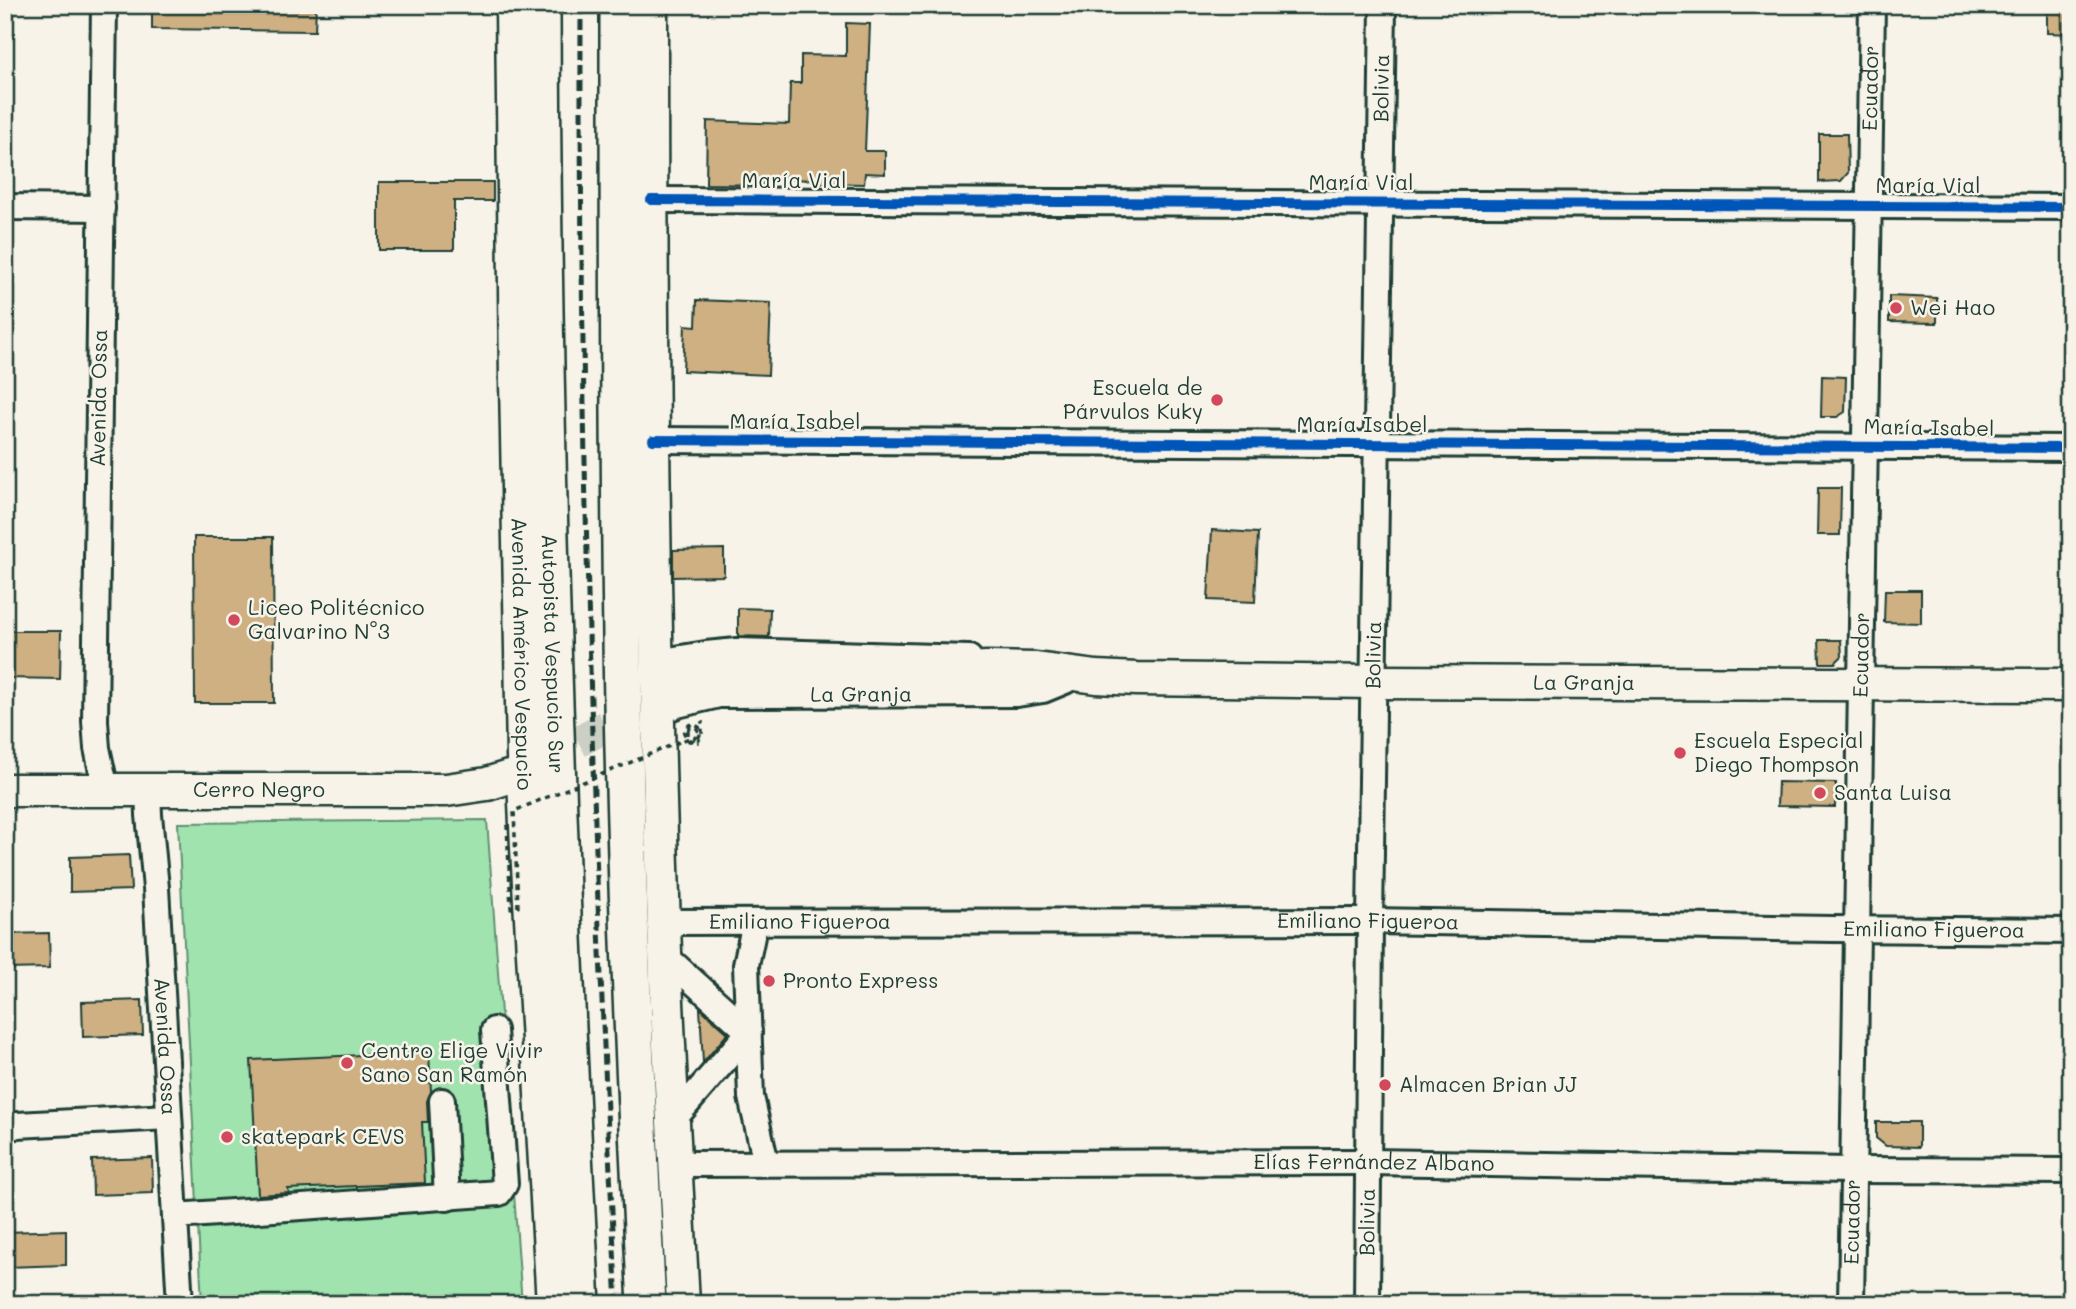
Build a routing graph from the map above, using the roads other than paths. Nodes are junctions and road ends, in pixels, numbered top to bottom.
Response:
1 (104, 5) edge
2 (512, 5) edge
3 (541, 5) edge
4 (619, 5) edge
5 (651, 5) edge
6 (1383, 5) edge
7 (1872, 5) edge
8 (651, 200) junction
9 (1380, 202) junction
10 (1869, 205) junction
11 (2071, 206) edge
12 (5, 207) edge
13 (102, 208) junction
14 (653, 440) junction
15 (1377, 444) junction
16 (1864, 446) junction
17 (2071, 448) edge
18 (656, 662) junction
19 (1035, 669) junction
20 (923, 675) junction
21 (1097, 677) junction
22 (1065, 681) junction
23 (1374, 682) junction
24 (1861, 683) junction
25 (2071, 685) edge
26 (678, 686) tunnel mouth
27 (657, 713) junction
28 (516, 766) junction
29 (5, 790) edge
30 (106, 790) junction
31 (148, 790) junction
32 (1370, 921) junction
33 (664, 922) junction
34 (755, 922) junction
35 (1857, 930) junction
36 (2071, 931) edge
37 (665, 956) junction
38 (494, 1030) dead end
39 (749, 1032) junction
40 (442, 1101) dead end
41 (169, 1117) junction
42 (674, 1119) junction
43 (5, 1130) edge
44 (1369, 1162) junction
45 (766, 1163) junction
46 (676, 1164) junction
47 (1852, 1170) junction
48 (2071, 1171) edge
49 (447, 1198) junction
50 (175, 1216) junction
51 (180, 1304) edge
52 (553, 1304) edge
53 (580, 1304) edge
54 (647, 1304) edge
55 (683, 1304) edge
56 (1367, 1304) edge
57 (1851, 1304) edge

1 - 13 street, Avenida Ossa
2 - 28 main road, Avenida Américo Vespucio
3 - 53 highway, Autopista Vespucio Sur
4 - 54 highway
5 - 8 main road
6 - 9 street, Bolivia
7 - 10 street, Ecuador
8 - 9 street, María Vial
8 - 14 main road
9 - 10 street, María Vial
9 - 15 street, Bolivia
10 - 11 street, María Vial
10 - 16 street, Ecuador
12 - 13 street
13 - 30 street, Avenida Ossa
14 - 15 street, María Isabel
14 - 18 main road
15 - 16 street, María Isabel
15 - 23 street, Bolivia
16 - 17 street, María Isabel
16 - 24 street, Ecuador
18 - 19 street, La Granja
18 - 27 main road
19 - 20 main road, La Granja
19 - 21 main road, La Granja
20 - 22 main road, La Granja
20 - 26 main road, La Granja
21 - 22 main road, La Granja
21 - 23 main road, La Granja
22 - 27 street, La Granja
23 - 24 main road, La Granja
23 - 32 street, Bolivia
24 - 25 main road, La Granja
24 - 35 street, Ecuador
27 - 33 main road
28 - 31 main road
28 - 52 main road, Avenida Américo Vespucio
29 - 30 main road
30 - 31 main road
31 - 41 street, Avenida Ossa
32 - 34 street, Emiliano Figueroa
32 - 35 street, Emiliano Figueroa
32 - 44 street, Bolivia
33 - 34 street, Emiliano Figueroa
33 - 37 main road
34 - 39 street
35 - 36 street, Emiliano Figueroa
35 - 47 street, Ecuador
37 - 39 street
37 - 42 main road
38 - 49 street
39 - 42 street
39 - 45 street
40 - 49 street
41 - 43 street
41 - 50 street, Avenida Ossa
42 - 46 main road
44 - 45 street, Elías Fernández Albano
44 - 47 street, Elías Fernández Albano
44 - 56 street, Bolivia
45 - 46 street, Elías Fernández Albano
46 - 55 main road
47 - 48 street, Elías Fernández Albano
47 - 57 street, Ecuador
49 - 50 street
50 - 51 street, Avenida Ossa

